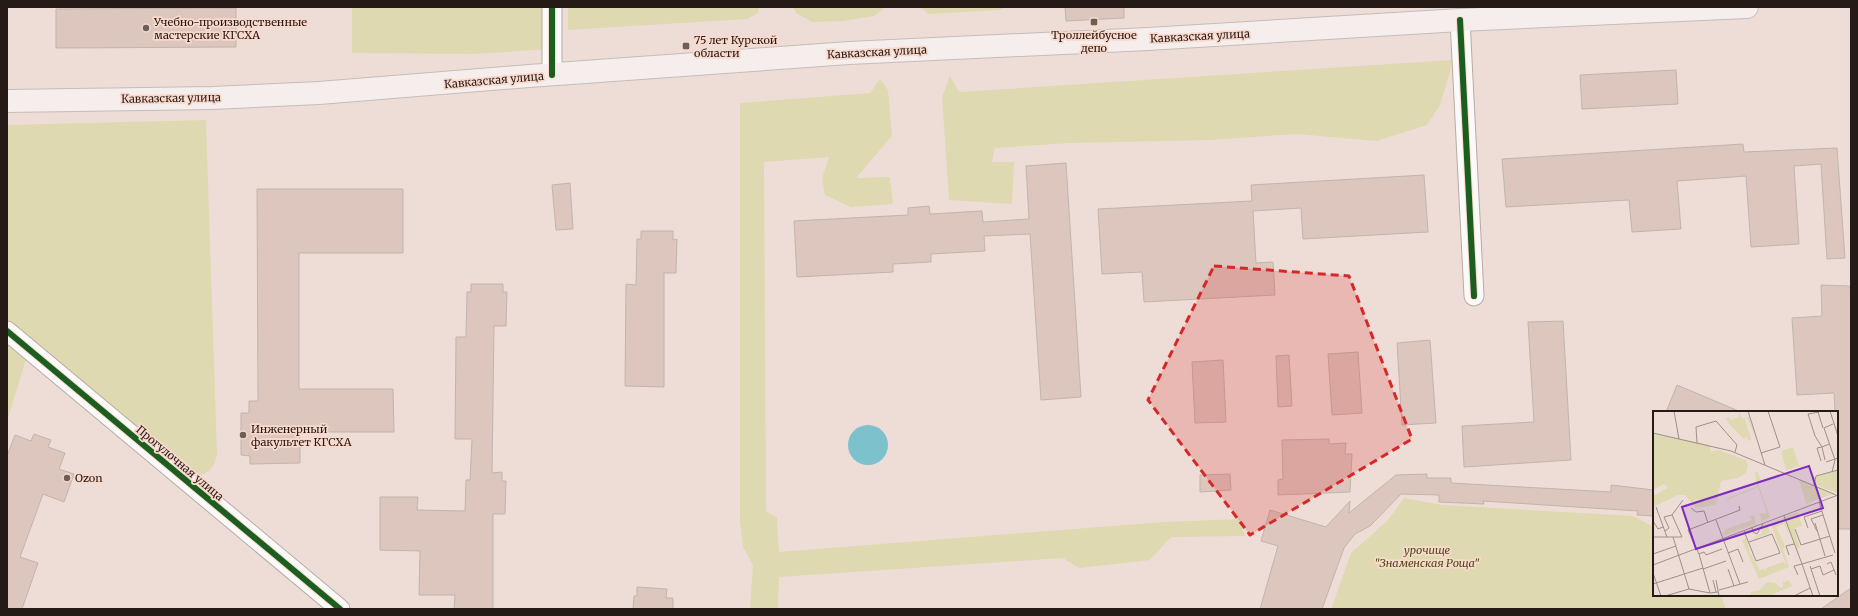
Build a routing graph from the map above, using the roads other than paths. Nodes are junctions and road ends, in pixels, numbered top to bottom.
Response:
1 (552, 7) edge
2 (1747, 7) edge
3 (1460, 20) junction
4 (552, 75) junction
5 (7, 101) edge
6 (1474, 296) dead end
7 (7, 331) edge
8 (340, 609) edge

1 - 4 street
2 - 3 main road, Кавказская улица
3 - 4 main road, Кавказская улица
3 - 6 street
4 - 5 main road, Кавказская улица
7 - 8 street, Прогулочная улица

